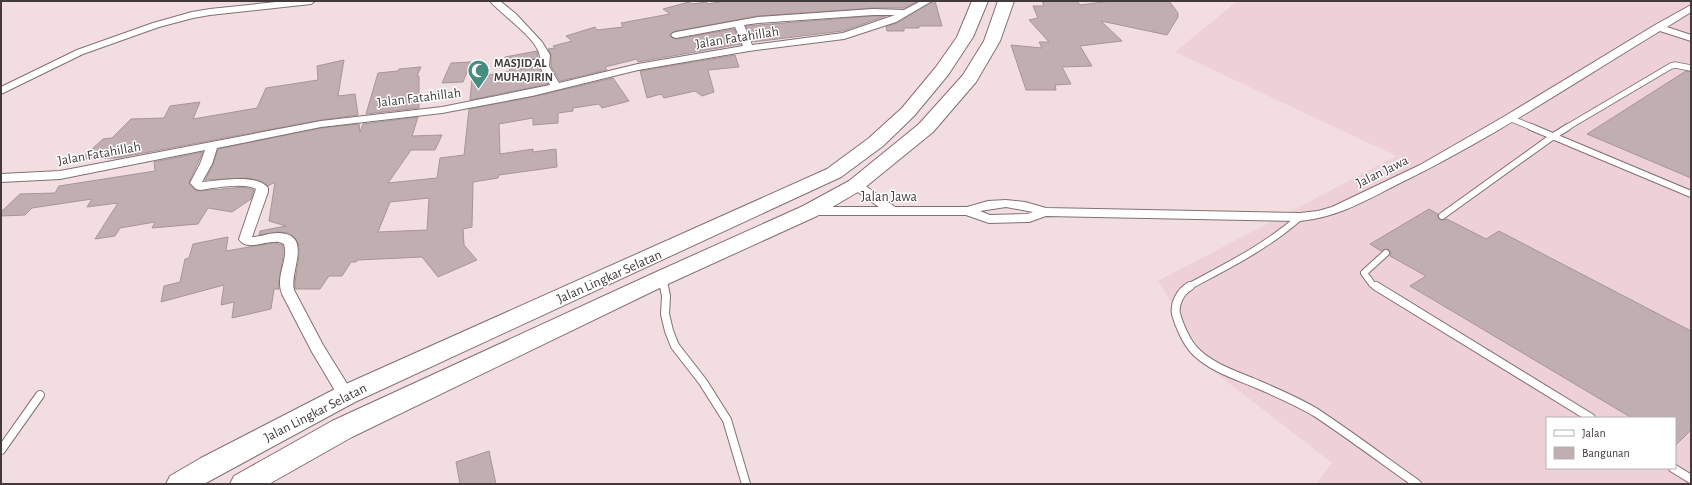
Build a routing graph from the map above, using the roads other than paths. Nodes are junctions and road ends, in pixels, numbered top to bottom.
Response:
1 (311, 1) edge
2 (494, 1) edge
3 (928, 1) edge
4 (980, 1) edge
5 (1006, 1) edge
6 (1691, 8) edge
7 (905, 13) junction
8 (738, 24) junction
9 (1658, 27) junction
10 (676, 35) dead end
11 (1691, 38) edge
12 (749, 48) junction
13 (544, 61) junction
14 (521, 65) dead end
15 (1691, 68) edge
16 (556, 86) junction
17 (1, 91) edge
18 (1509, 118) junction
19 (1552, 137) junction
20 (876, 142) junction
21 (212, 145) junction
22 (901, 149) junction
23 (1, 178) edge
24 (856, 185) junction
25 (1691, 194) edge
26 (810, 211) junction
27 (892, 211) junction
28 (1442, 216) dead end
29 (1300, 217) junction
30 (1386, 253) dead end
31 (662, 278) junction
32 (40, 395) dead end
33 (346, 395) junction
34 (1589, 417) edge
35 (1, 450) edge
36 (1675, 469) edge
37 (1691, 479) edge
38 (180, 484) edge
39 (244, 484) edge
40 (746, 484) edge
41 (1417, 484) edge

1 - 17 street
2 - 13 street
3 - 7 street, Jalan Fatahillah
4 - 20 highway, Jalan Lingkar Selatan
5 - 22 highway, Jalan Lingkar Selatan
6 - 9 street, Jalan Jawa
7 - 8 street
7 - 12 street, Jalan Fatahillah
8 - 10 street
8 - 12 street
9 - 11 street
9 - 18 street, Jalan Jawa
12 - 16 street, Jalan Fatahillah
13 - 14 street
13 - 16 street
15 - 19 lane
16 - 21 street, Jalan Fatahillah
18 - 19 lane
18 - 29 street, Jalan Jawa
19 - 25 lane
19 - 28 lane
20 - 22 highway
20 - 33 highway, Jalan Lingkar Selatan
21 - 23 street, Jalan Fatahillah
21 - 33 street
22 - 24 highway, Jalan Lingkar Selatan
24 - 26 highway, Jalan Lingkar Selatan
24 - 27 street
26 - 27 street, Jalan Jawa
26 - 31 highway, Jalan Lingkar Selatan
27 - 29 street, Jalan Jawa
29 - 41 lane
30 - 34 lane
31 - 39 highway, Jalan Lingkar Selatan
31 - 40 lane
32 - 35 lane
33 - 38 highway, Jalan Lingkar Selatan
36 - 37 lane

